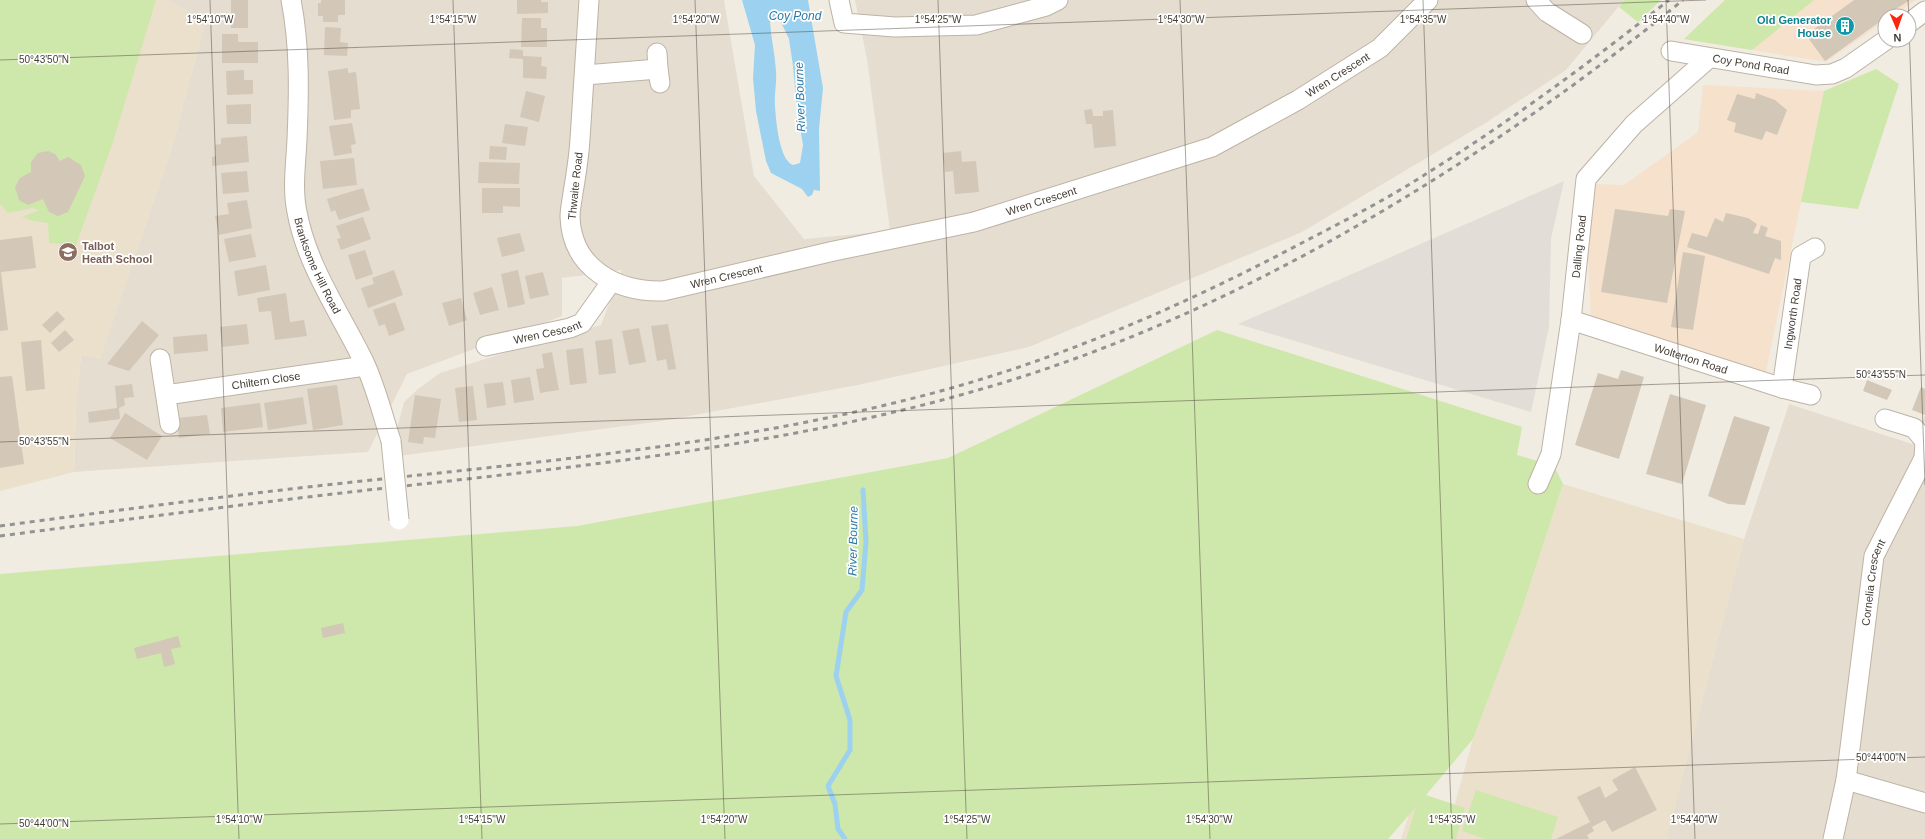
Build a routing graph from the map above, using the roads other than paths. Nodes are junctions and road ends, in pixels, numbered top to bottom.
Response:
1 (290, 0) edge
2 (589, 0) edge
3 (839, 0) edge
4 (1058, 0) edge
5 (1428, 0) edge
6 (1536, 0) edge
7 (1582, 34) dead end
8 (1877, 46) edge
9 (1671, 52) dead end
10 (1709, 58) junction
11 (658, 68) dead end
12 (585, 74) junction
13 (1815, 248) dead end
14 (611, 282) junction
15 (1571, 320) junction
16 (486, 346) dead end
17 (160, 359) dead end
18 (365, 366) junction
19 (1782, 388) junction
20 (166, 395) junction
21 (1812, 395) dead end
22 (1885, 419) dead end
23 (170, 424) dead end
24 (1538, 484) dead end
25 (399, 520) dead end
26 (1846, 780) junction
27 (1925, 803) edge
28 (1833, 839) edge

1 - 18 street, Branksome Hill Road
2 - 12 street, Thwaite Road
3 - 4 street
5 - 14 street, Wren Crescent
6 - 7 street
8 - 10 street, Coy Pond Road
9 - 10 street, Coy Pond Road
10 - 15 street, Dalling Road
11 - 12 street
12 - 14 street, Thwaite Road
13 - 19 street, Ingworth Road
14 - 16 street, Wren Cescent
15 - 19 street, Wolterton Road
15 - 24 street, Dalling Road
17 - 20 street
18 - 20 street, Chiltern Close
18 - 25 street, Branksome Hill Road, bridge
19 - 21 street, Wolterton Road
20 - 23 street
22 - 26 street, Cornelia Crescent
26 - 27 street
26 - 28 street, Cornelia Crescent

